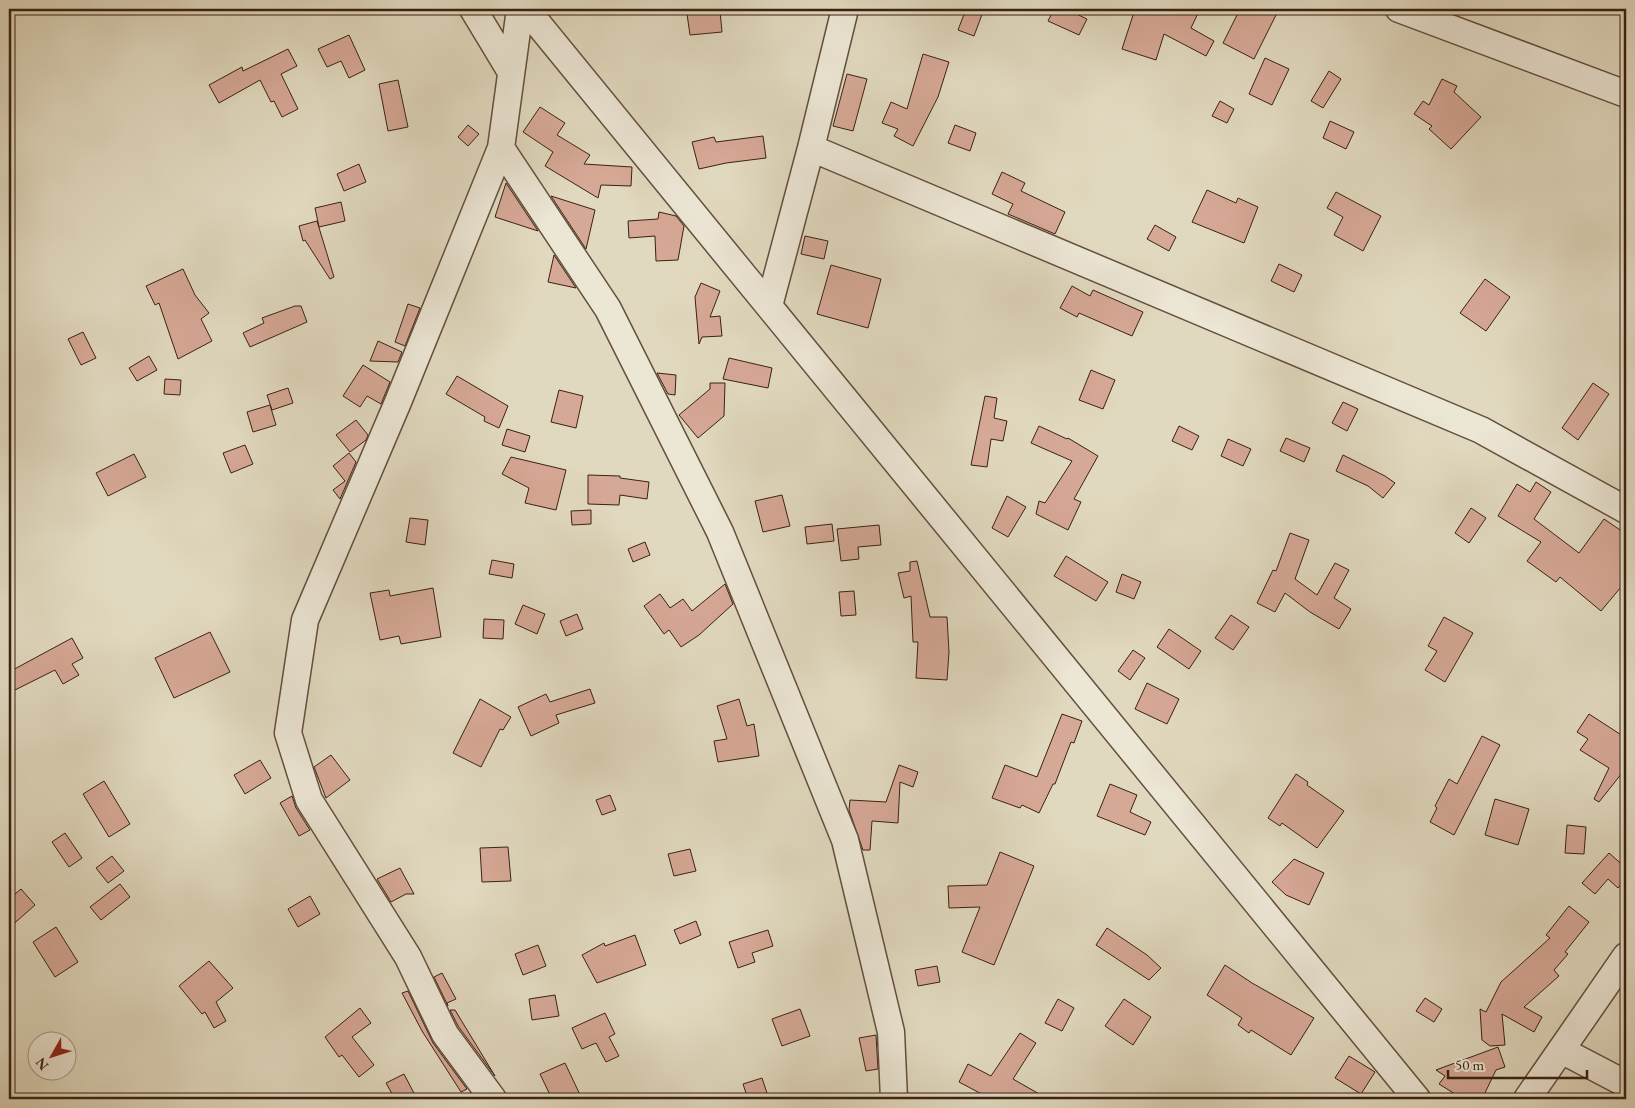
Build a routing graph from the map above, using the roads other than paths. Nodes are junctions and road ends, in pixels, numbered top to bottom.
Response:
1 (473, 9) edge
2 (520, 9) edge
3 (526, 9) edge
4 (845, 9) edge
5 (1399, 9) edge
6 (511, 72) junction
7 (1626, 94) edge
8 (501, 148) junction
9 (811, 148) junction
10 (769, 306) junction
11 (1626, 510) edge
12 (1626, 956) edge
13 (1561, 1050) junction
14 (1626, 1084) edge
15 (493, 1099) edge
16 (894, 1099) edge
17 (1417, 1099) edge
18 (1526, 1099) edge

1 - 6 street
2 - 6 street
3 - 10 street
4 - 9 street
5 - 7 street
6 - 8 street
8 - 15 street
8 - 16 street
9 - 10 street
9 - 11 street
10 - 17 street
12 - 13 street
13 - 14 street
13 - 18 street

